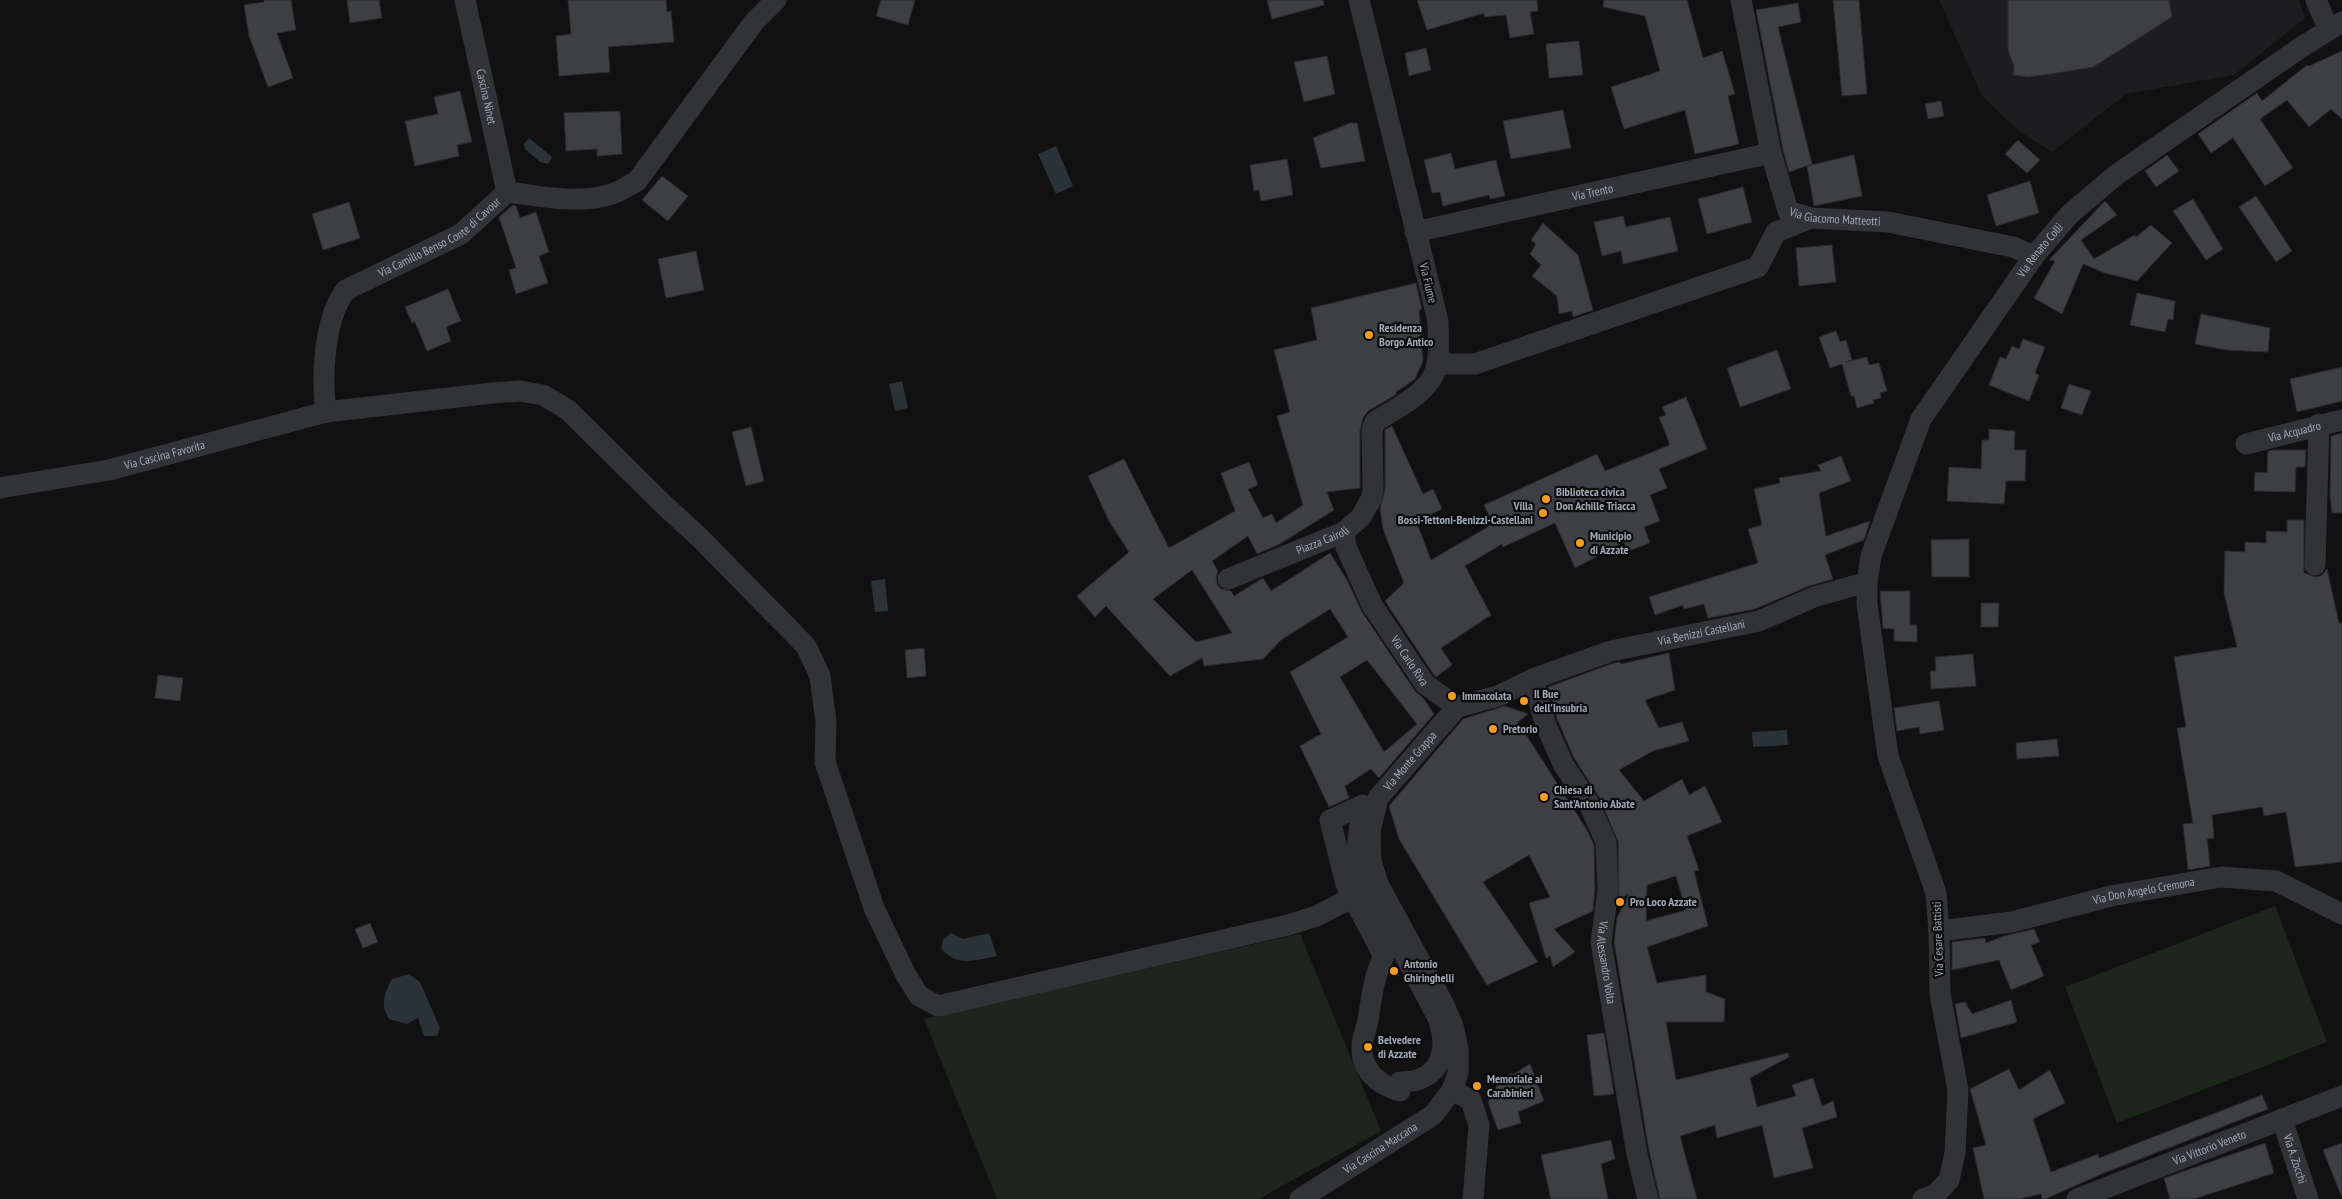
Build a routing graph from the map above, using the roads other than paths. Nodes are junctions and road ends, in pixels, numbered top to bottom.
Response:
1 (465, 0) edge
2 (776, 0) edge
3 (1359, 0) edge
4 (1741, 0) edge
5 (2316, 0) edge
6 (2335, 26) edge
7 (1771, 153) junction
8 (507, 192) junction
9 (1811, 218) junction
10 (1416, 232) junction
11 (2034, 256) junction
12 (1438, 364) junction
13 (326, 412) junction
14 (2342, 420) edge
15 (2319, 424) junction
16 (2246, 444) dead end
17 (0, 488) edge
18 (1344, 532) junction
19 (2315, 565) dead end
20 (1228, 580) dead end
21 (1867, 582) junction
22 (1372, 605) joint
23 (1533, 679) junction
24 (1457, 707) junction
25 (1367, 890) junction
26 (2342, 914) edge
27 (1939, 931) junction
28 (1452, 1090) junction
29 (2342, 1096) edge
30 (2282, 1119) junction
31 (1932, 1198) edge
32 (1300, 1199) edge
33 (1473, 1199) edge
34 (1648, 1199) edge
35 (2077, 1199) edge
36 (2308, 1199) edge

1 - 8 street, Cascina Ninet
2 - 8 street, Via Camillo Benso Conte di Cavour
3 - 10 street, Via Fiume
4 - 7 street, Via Giacomo Matteotti
5 - 6 street
6 - 11 street, Via Renato Colli
7 - 9 street, Via Giacomo Matteotti
7 - 10 street, Via Trento
8 - 13 street, Via Camillo Benso Conte di Cavour
9 - 11 street, Via Giacomo Matteotti
9 - 12 street
10 - 12 street, Via Fiume
11 - 21 street, Via Renato Colli
12 - 18 street, Via Fiume
13 - 17 street, Via Cascina Favorita
13 - 25 street, Via Cascina Favorita
14 - 15 street, Via Acquadro
15 - 16 street, Via Acquadro
15 - 19 street
18 - 20 street, Piazza Cairoli
18 - 22 street, Piazza Cairoli
21 - 23 street, Via Benizzi Castellani
21 - 27 street, Via Cesare Battisti
22 - 24 street, Via Carlo Riva
23 - 24 street
23 - 34 street, Via Alessandro Volta
24 - 25 street, Via Monte Grappa
25 - 25 street
25 - 28 street, Via Monte Grappa
26 - 27 street, Via Don Angelo Cremona
27 - 31 street, Via Cesare Battisti
28 - 32 street, Via Cascina Maccana
28 - 33 street
29 - 30 street, Via Vittorio Veneto
30 - 35 street, Via Vittorio Veneto
30 - 36 street, Via A. Zocchi

